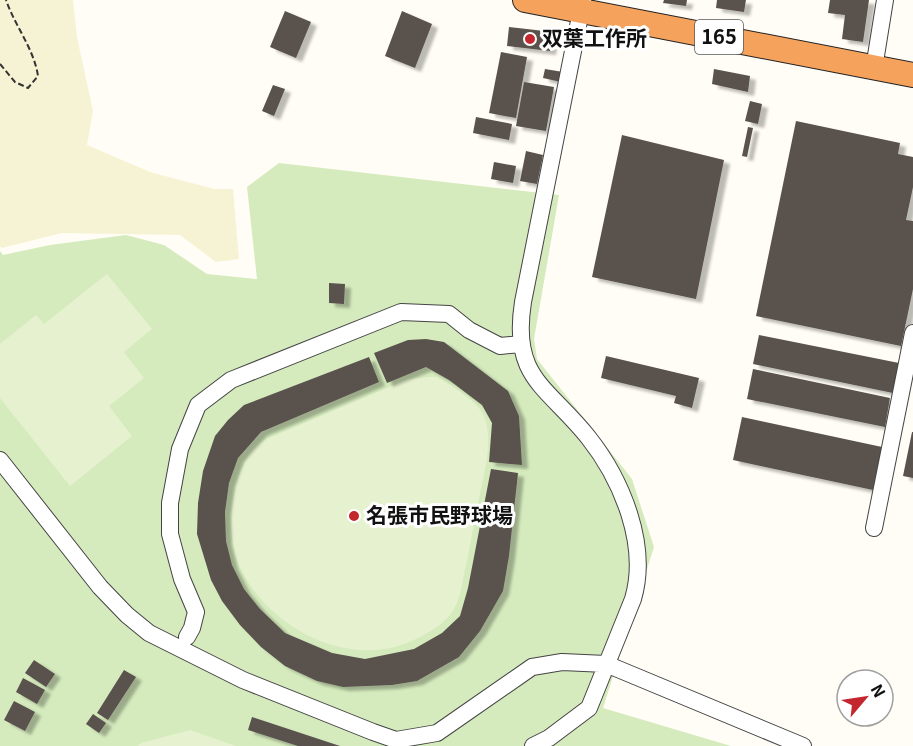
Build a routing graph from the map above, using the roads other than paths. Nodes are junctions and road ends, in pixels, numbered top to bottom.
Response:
1 (525, 0) edge
2 (885, 0) edge
3 (582, 5) edge
4 (874, 68) junction
5 (913, 75) edge
6 (913, 333) edge
7 (521, 344) junction
8 (0, 460) edge
9 (874, 528) dead end
10 (188, 637) dead end
11 (606, 664) junction
12 (533, 746) edge
13 (803, 746) edge

1 - 3 highway, 165
2 - 4 street
3 - 4 highway, 165
3 - 7 street
4 - 5 highway, 165
6 - 9 street
7 - 10 street
7 - 11 street
8 - 11 street
11 - 12 street
11 - 13 street

